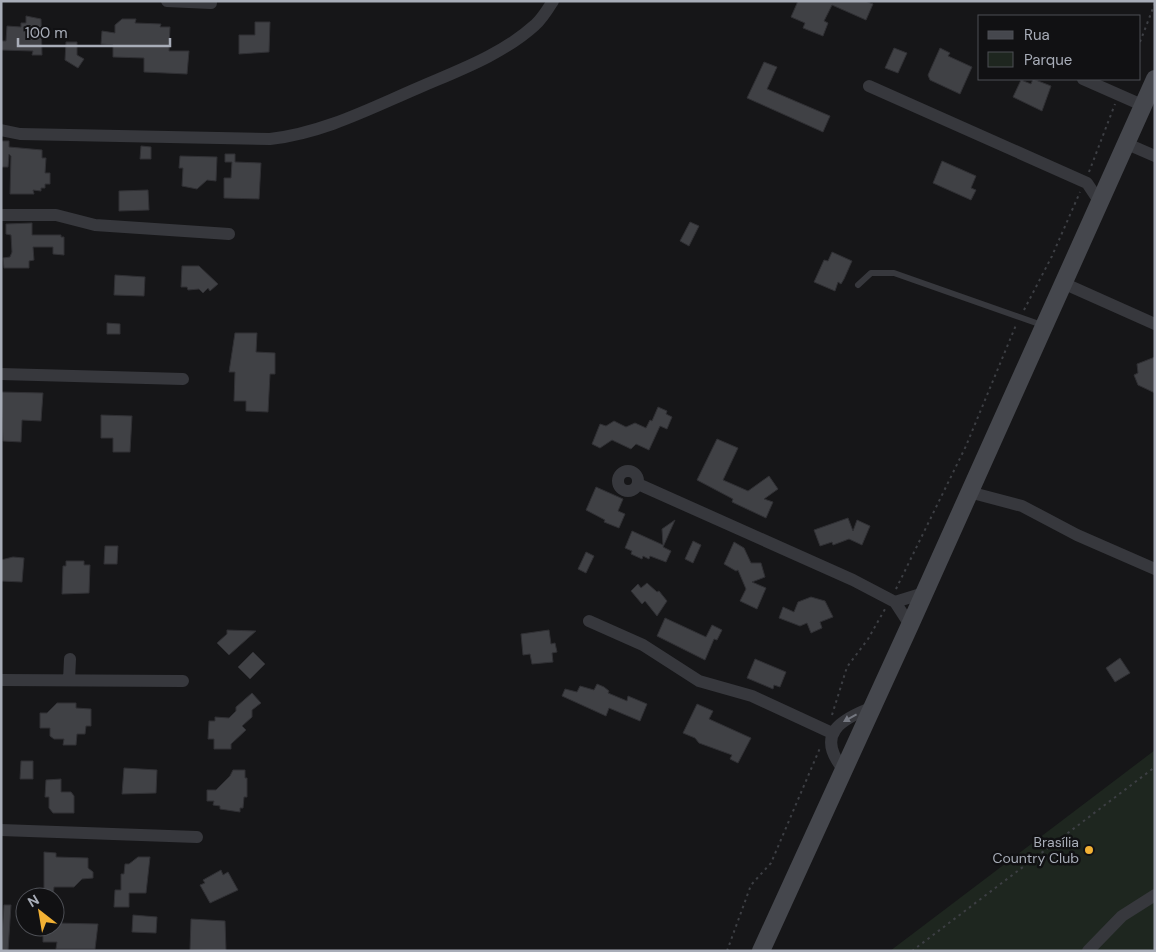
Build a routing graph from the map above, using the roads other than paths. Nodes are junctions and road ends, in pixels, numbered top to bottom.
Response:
1 (167, 1) edge
2 (554, 1) edge
3 (211, 3) dead end
4 (1155, 79) edge
5 (1085, 80) edge
6 (869, 86) dead end
7 (1142, 105) junction
8 (1, 130) edge
9 (1125, 143) junction
10 (1155, 156) edge
11 (1109, 178) junction
12 (1086, 182) junction
13 (1099, 200) junction
14 (1, 215) edge
15 (229, 234) dead end
16 (1063, 283) junction
17 (858, 285) dead end
18 (1155, 324) edge
19 (1044, 325) junction
20 (1, 374) edge
21 (183, 379) dead end
22 (638, 484) dead end
23 (969, 492) junction
24 (1155, 569) edge
25 (924, 593) junction
26 (893, 601) junction
27 (590, 622) dead end
28 (910, 625) junction
29 (70, 659) dead end
30 (1, 680) edge
31 (69, 680) junction
32 (183, 681) dead end
33 (873, 707) junction
34 (830, 732) junction
35 (843, 769) junction
36 (1, 830) edge
37 (197, 836) dead end
38 (1155, 894) edge
39 (761, 951) edge
40 (1088, 951) edge

1 - 3 street
2 - 8 street
4 - 7 street
5 - 7 street
6 - 12 street
7 - 9 street
9 - 10 street
9 - 11 street
11 - 12 street
11 - 13 street
12 - 13 street
13 - 16 street
14 - 15 street
16 - 18 street
16 - 19 street
17 - 19 lane
19 - 23 street
20 - 21 street
22 - 26 street
23 - 24 street
23 - 25 street
25 - 26 street
25 - 28 street
26 - 28 street
27 - 34 street
28 - 33 street
29 - 31 street
30 - 31 street
31 - 32 street
33 -> 34 street
33 - 35 street
34 - 35 street
35 - 39 street
36 - 37 street
38 - 40 street

